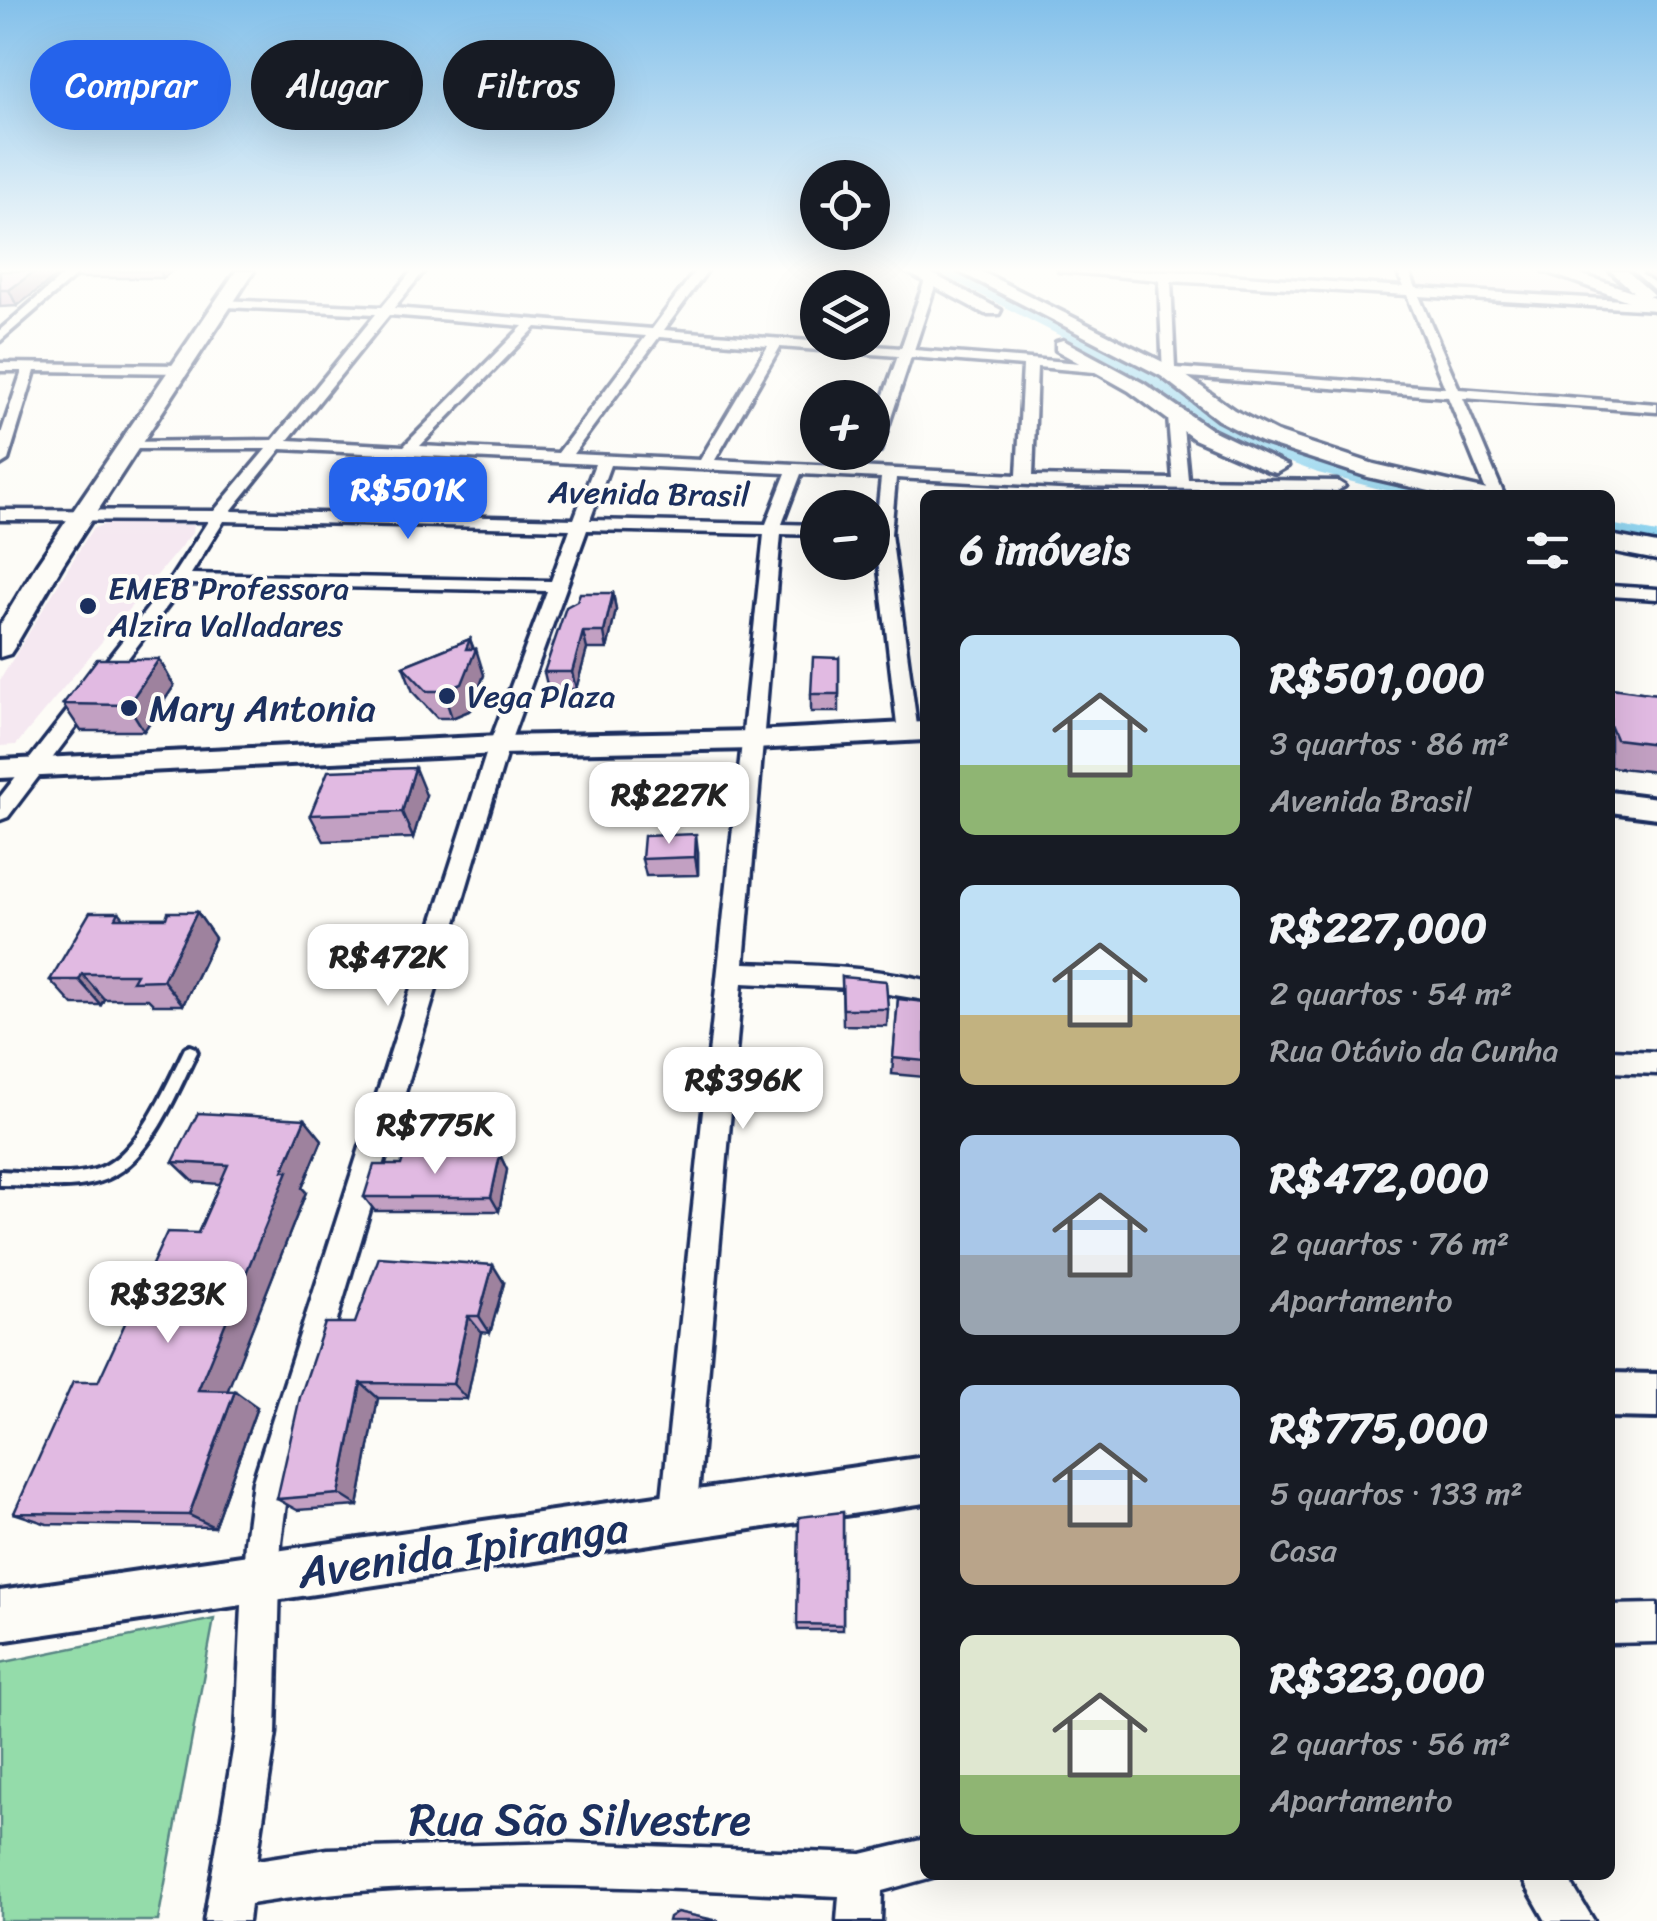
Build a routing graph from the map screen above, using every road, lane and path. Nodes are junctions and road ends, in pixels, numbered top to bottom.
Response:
1 (188, 361) edge
2 (345, 361) edge
3 (496, 361) edge
4 (633, 361) edge
5 (766, 361) edge
6 (902, 361) edge
7 (1011, 361) edge
8 (1096, 361) edge
9 (1139, 361) edge
10 (1168, 361) edge
11 (1441, 361) edge
12 (1030, 362) junction
13 (0, 366) edge
14 (30, 367) junction
15 (183, 369) junction
16 (1106, 369) junction
17 (1168, 372) junction
18 (1453, 392) junction
19 (890, 396) edge
20 (1657, 408) edge
21 (1175, 417) junction
22 (275, 444) junction
23 (131, 445) junction
24 (409, 448) junction
25 (564, 456) junction
26 (605, 458) junction
27 (0, 460) edge
28 (706, 463) junction
29 (796, 469) junction
30 (800, 469) edge
31 (866, 470) edge
32 (889, 472) junction
33 (1025, 479) junction
34 (1181, 484) junction
35 (1073, 488) edge
36 (1345, 488) joint
37 (886, 490) edge
38 (1457, 490) edge
39 (1494, 490) edge
40 (0, 514) edge
41 (84, 515) junction
42 (220, 516) junction
43 (1615, 519) edge
44 (582, 522) junction
45 (1657, 526) edge
46 (773, 527) junction
47 (800, 529) edge
48 (1615, 544) edge
49 (1657, 552) edge
50 (178, 579) junction
51 (887, 580) edge
52 (556, 586) junction
53 (1615, 591) edge
54 (1657, 594) edge
55 (0, 648) edge
56 (917, 732) edge
57 (754, 740) junction
58 (499, 746) junction
59 (0, 770) edge
60 (32, 770) junction
61 (1615, 803) edge
62 (1657, 808) edge
63 (0, 812) edge
64 (728, 972) junction
65 (920, 989) edge
66 (190, 1052) dead end
67 (1615, 1061) edge
68 (1657, 1063) edge
69 (0, 1178) edge
70 (1615, 1395) edge
71 (1657, 1396) edge
72 (920, 1481) edge
73 (678, 1518) junction
74 (261, 1580) junction
75 (0, 1616) edge
76 (1615, 1624) edge
77 (1657, 1624) edge
78 (920, 1861) edge
79 (862, 1875) junction
80 (1544, 1880) edge
81 (230, 1903) edge
82 (858, 1921) edge
83 (1572, 1921) edge

1 - 15 main road
2 - 22 street
3 - 24 street
4 - 25 street
5 - 28 street
6 - 19 street
7 - 12 street
8 - 16 main road
9 - 17 main road
10 - 17 street
11 - 18 street
12 - 16 street
12 - 33 street
13 - 14 street
14 - 15 street
14 - 27 street
15 - 23 main road
16 - 21 main road
17 - 18 street
17 - 38 main road
18 - 20 street
18 - 39 street
21 - 34 street
21 - 36 main road
22 - 23 street
22 - 24 street
22 - 42 street
23 - 41 main road
24 - 25 street
25 - 26 street
26 - 28 street
26 - 44 street
28 - 29 street
29 - 30 street
29 - 46 street
31 - 32 street
32 - 33 street
32 - 37 street
33 - 35 street
34 - 35 street
34 - 36 street
40 - 41 street, Avenida Brasil
41 - 42 street, Avenida Brasil
41 - 55 main road
42 - 44 street, Avenida Brasil
42 - 50 street
43 - 45 main road
44 - 46 street, Avenida Brasil
44 - 52 street
46 - 47 street, Avenida Brasil
46 - 57 street
48 - 49 main road
50 - 52 street
50 - 60 street
51 - 56 street
52 - 58 street
53 - 54 street
56 - 57 street
57 - 58 street
57 - 64 street
58 - 60 street
58 - 74 street
59 - 60 street
60 - 63 street
61 - 62 street
64 - 65 street
64 - 73 street
66 - 69 lane
67 - 68 street
70 - 71 street
72 - 73 street, Avenida Ipiranga
73 - 74 street, Avenida Ipiranga
74 - 75 street, Avenida Ipiranga
74 - 81 street
76 - 77 street
78 - 79 street, Rua São Silvestre
79 - 81 street, Rua São Silvestre
79 - 82 street
80 - 83 street

